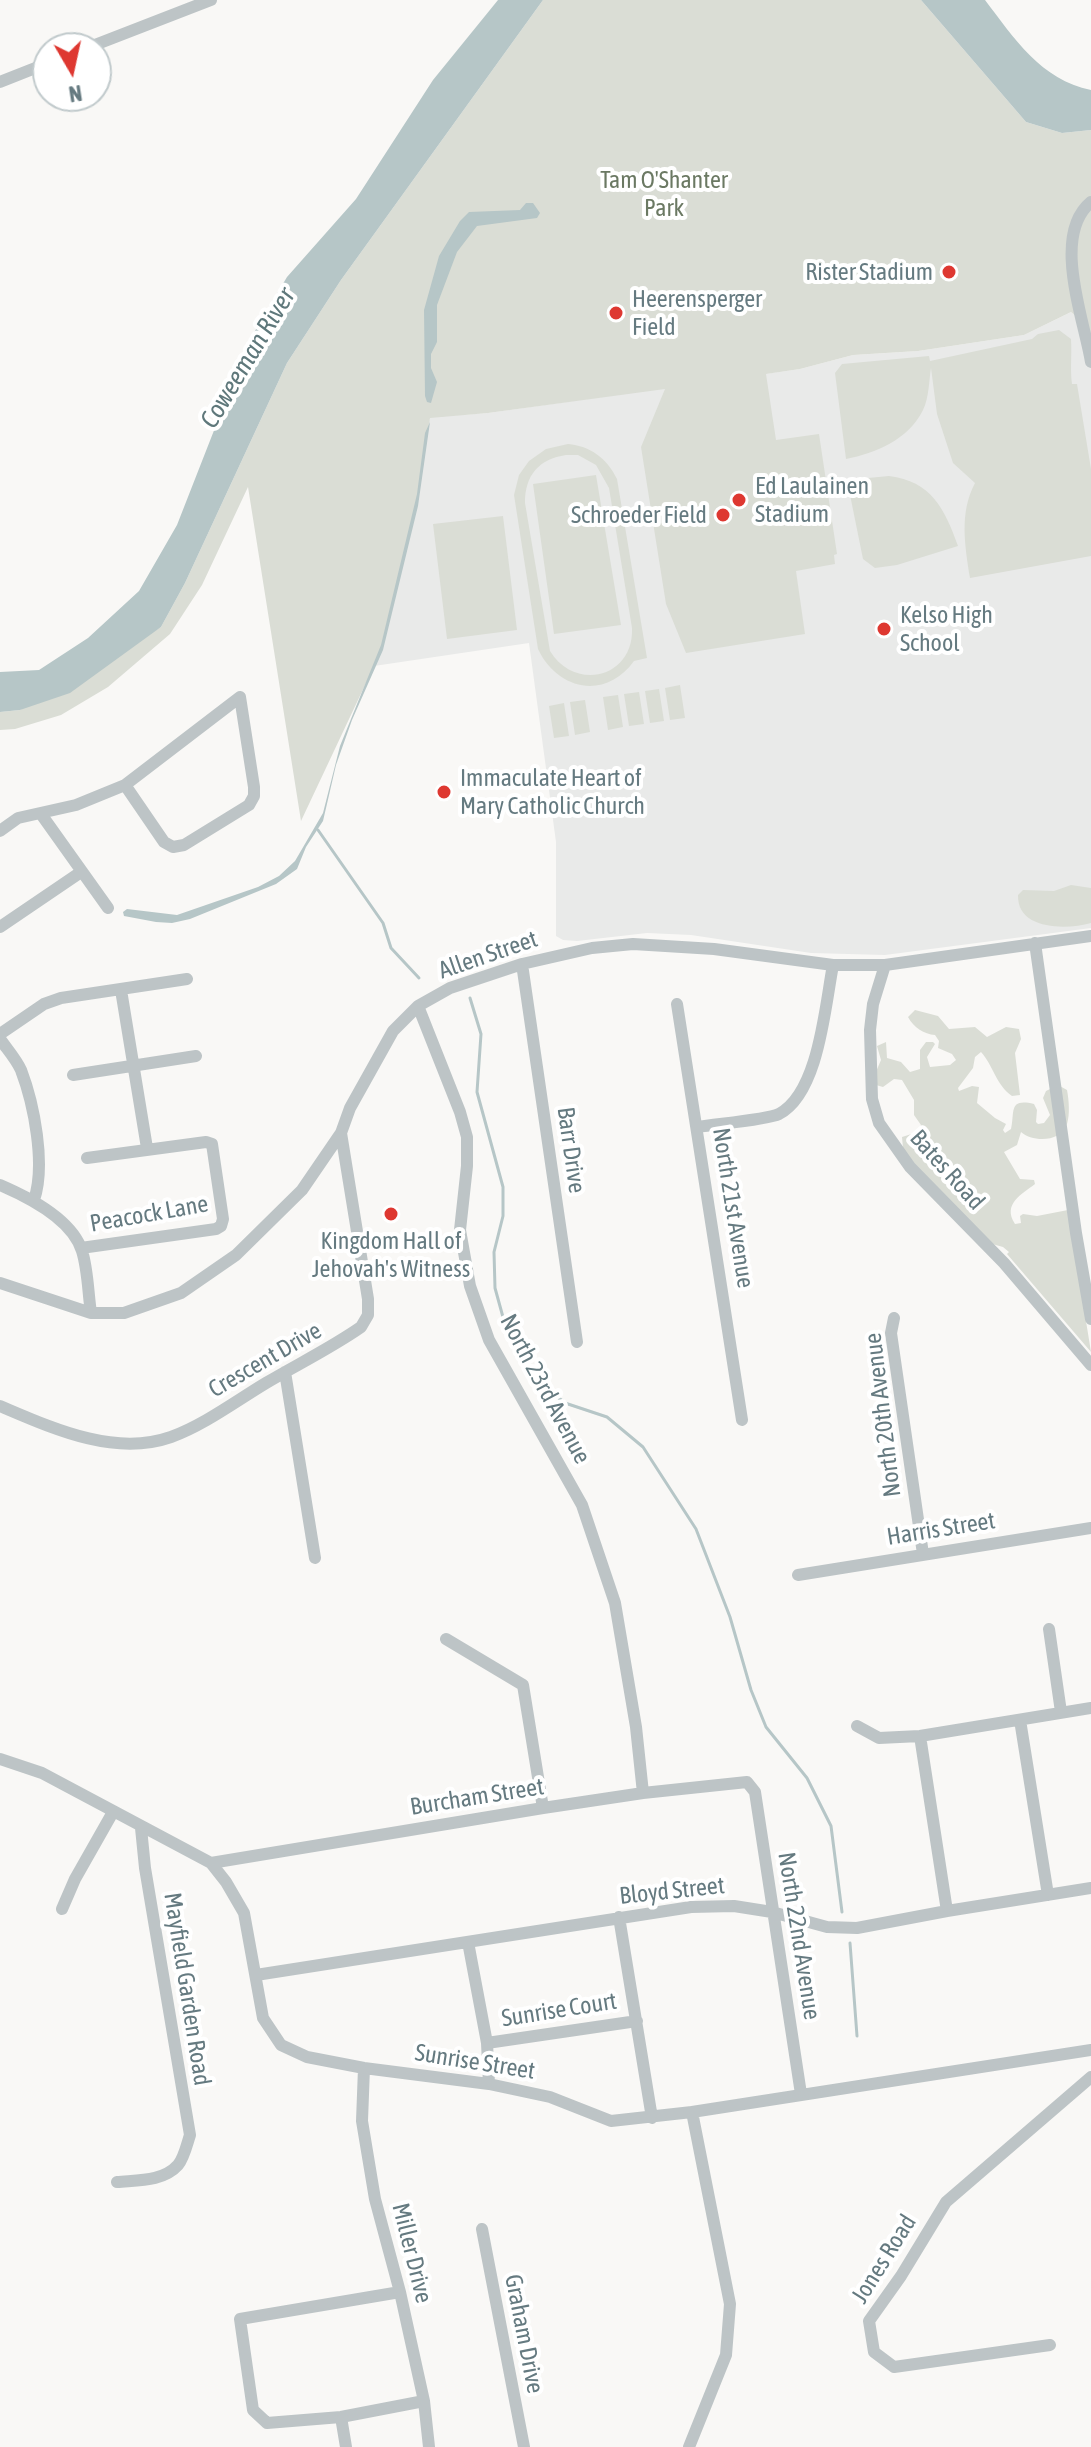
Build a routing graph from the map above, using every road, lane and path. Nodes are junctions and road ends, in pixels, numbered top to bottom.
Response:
1 (211, 0) edge
2 (112, 38) edge
3 (32, 69) edge
4 (0, 82) edge
5 (1091, 202) edge
6 (1091, 362) edge
7 (125, 785) junction
8 (41, 814) junction
9 (0, 831) edge
10 (81, 872) junction
11 (108, 908) dead end
12 (0, 927) edge
13 (1091, 936) edge
14 (1035, 943) junction
15 (522, 964) junction
16 (833, 965) junction
17 (885, 965) junction
18 (187, 979) dead end
19 (121, 990) junction
20 (677, 1004) dead end
21 (418, 1006) junction
22 (0, 1036) edge
23 (196, 1056) dead end
24 (134, 1065) junction
25 (73, 1075) dead end
26 (698, 1127) junction
27 (341, 1133) junction
28 (147, 1148) junction
29 (87, 1158) dead end
30 (0, 1185) edge
31 (34, 1200) junction
32 (81, 1248) junction
33 (0, 1283) edge
34 (91, 1313) junction
35 (894, 1318) dead end
36 (1091, 1319) edge
37 (577, 1342) dead end
38 (1091, 1365) edge
39 (285, 1372) junction
40 (0, 1406) edge
41 (742, 1420) dead end
42 (1091, 1528) edge
43 (923, 1554) junction
44 (315, 1558) dead end
45 (798, 1575) dead end
46 (1049, 1629) dead end
47 (446, 1639) dead end
48 (1091, 1708) edge
49 (1061, 1712) junction
50 (1020, 1720) junction
51 (857, 1726) dead end
52 (920, 1736) junction
53 (0, 1759) edge
54 (751, 1785) joint
55 (643, 1793) junction
56 (543, 1808) junction
57 (113, 1812) junction
58 (141, 1828) junction
59 (211, 1863) junction
60 (1091, 1888) edge
61 (1048, 1895) junction
62 (62, 1909) dead end
63 (947, 1911) junction
64 (772, 1912) junction
65 (619, 1917) junction
66 (468, 1942) junction
67 (256, 1975) junction
68 (637, 2021) junction
69 (487, 2043) junction
70 (1091, 2050) edge
71 (364, 2068) junction
72 (1091, 2077) edge
73 (489, 2084) junction
74 (801, 2094) junction
75 (692, 2112) junction
76 (652, 2118) junction
77 (117, 2182) dead end
78 (482, 2229) dead end
79 (400, 2292) junction
80 (1050, 2345) dead end
81 (424, 2401) junction
82 (341, 2417) junction
83 (346, 2447) edge
84 (429, 2447) edge
85 (524, 2447) edge
86 (689, 2447) edge

1 - 2 street
3 - 4 street
5 - 6 street
7 - 7 street
7 - 8 street
8 - 9 street
8 - 10 street
10 - 11 street
10 - 12 street
13 - 14 street, Allen Street
14 - 17 street, Allen Street
14 - 36 street
15 - 16 street, Allen Street
15 - 21 street, Allen Street
15 - 37 street, Barr Drive
16 - 17 street, Allen Street
16 - 26 street
17 - 38 street, Bates Road
18 - 19 street
19 - 22 street
19 - 24 street
20 - 26 street, North 21st Avenue
21 - 27 street, Allen Street
21 - 55 street, North 23rd Avenue
22 - 31 street
23 - 24 street
24 - 25 street
24 - 28 street
26 - 41 street, North 21st Avenue
27 - 34 street, Allen Street
27 - 39 street, Crescent Drive
28 - 29 street, Peacock Lane
28 - 32 street, Peacock Lane
30 - 31 street
31 - 32 street
32 - 34 street
33 - 34 street, Allen Street
35 - 43 street, North 20th Avenue
39 - 40 street, Crescent Drive
39 - 44 street
42 - 43 street, Harris Street
43 - 45 street, Harris Street
46 - 49 street
47 - 56 street
48 - 49 street
49 - 50 street
50 - 52 street
50 - 61 street
51 - 52 street
52 - 63 street
53 - 57 street, Sunrise Street
54 - 55 street, Burcham Street
54 - 64 street, North 22nd Avenue
55 - 56 street, Burcham Street
56 - 59 street, Burcham Street
57 - 58 street, Sunrise Street
57 - 62 street
58 - 59 street, Sunrise Street
58 - 77 street, Mayfield Garden Road
59 - 67 street, Sunrise Street
60 - 61 street, Bloyd Street
61 - 63 street, Bloyd Street
63 - 64 street, Bloyd Street
64 - 65 street, Bloyd Street
64 - 74 street, North 22nd Avenue
65 - 66 street, Bloyd Street
65 - 68 street
66 - 67 street, Bloyd Street
66 - 69 street
67 - 71 street, Sunrise Street
68 - 69 street, Sunrise Court
68 - 76 street
69 - 73 street
70 - 74 street, Sunrise Street
71 - 73 street, Sunrise Street
71 - 79 street, Miller Drive
72 - 80 street, Jones Road
73 - 76 street, Sunrise Street
74 - 75 street, Sunrise Street
75 - 76 street, Sunrise Street
75 - 86 street
78 - 85 street, Graham Drive
79 - 81 street, Miller Drive
79 - 82 street
81 - 82 street
81 - 84 street, Miller Drive
82 - 83 street

